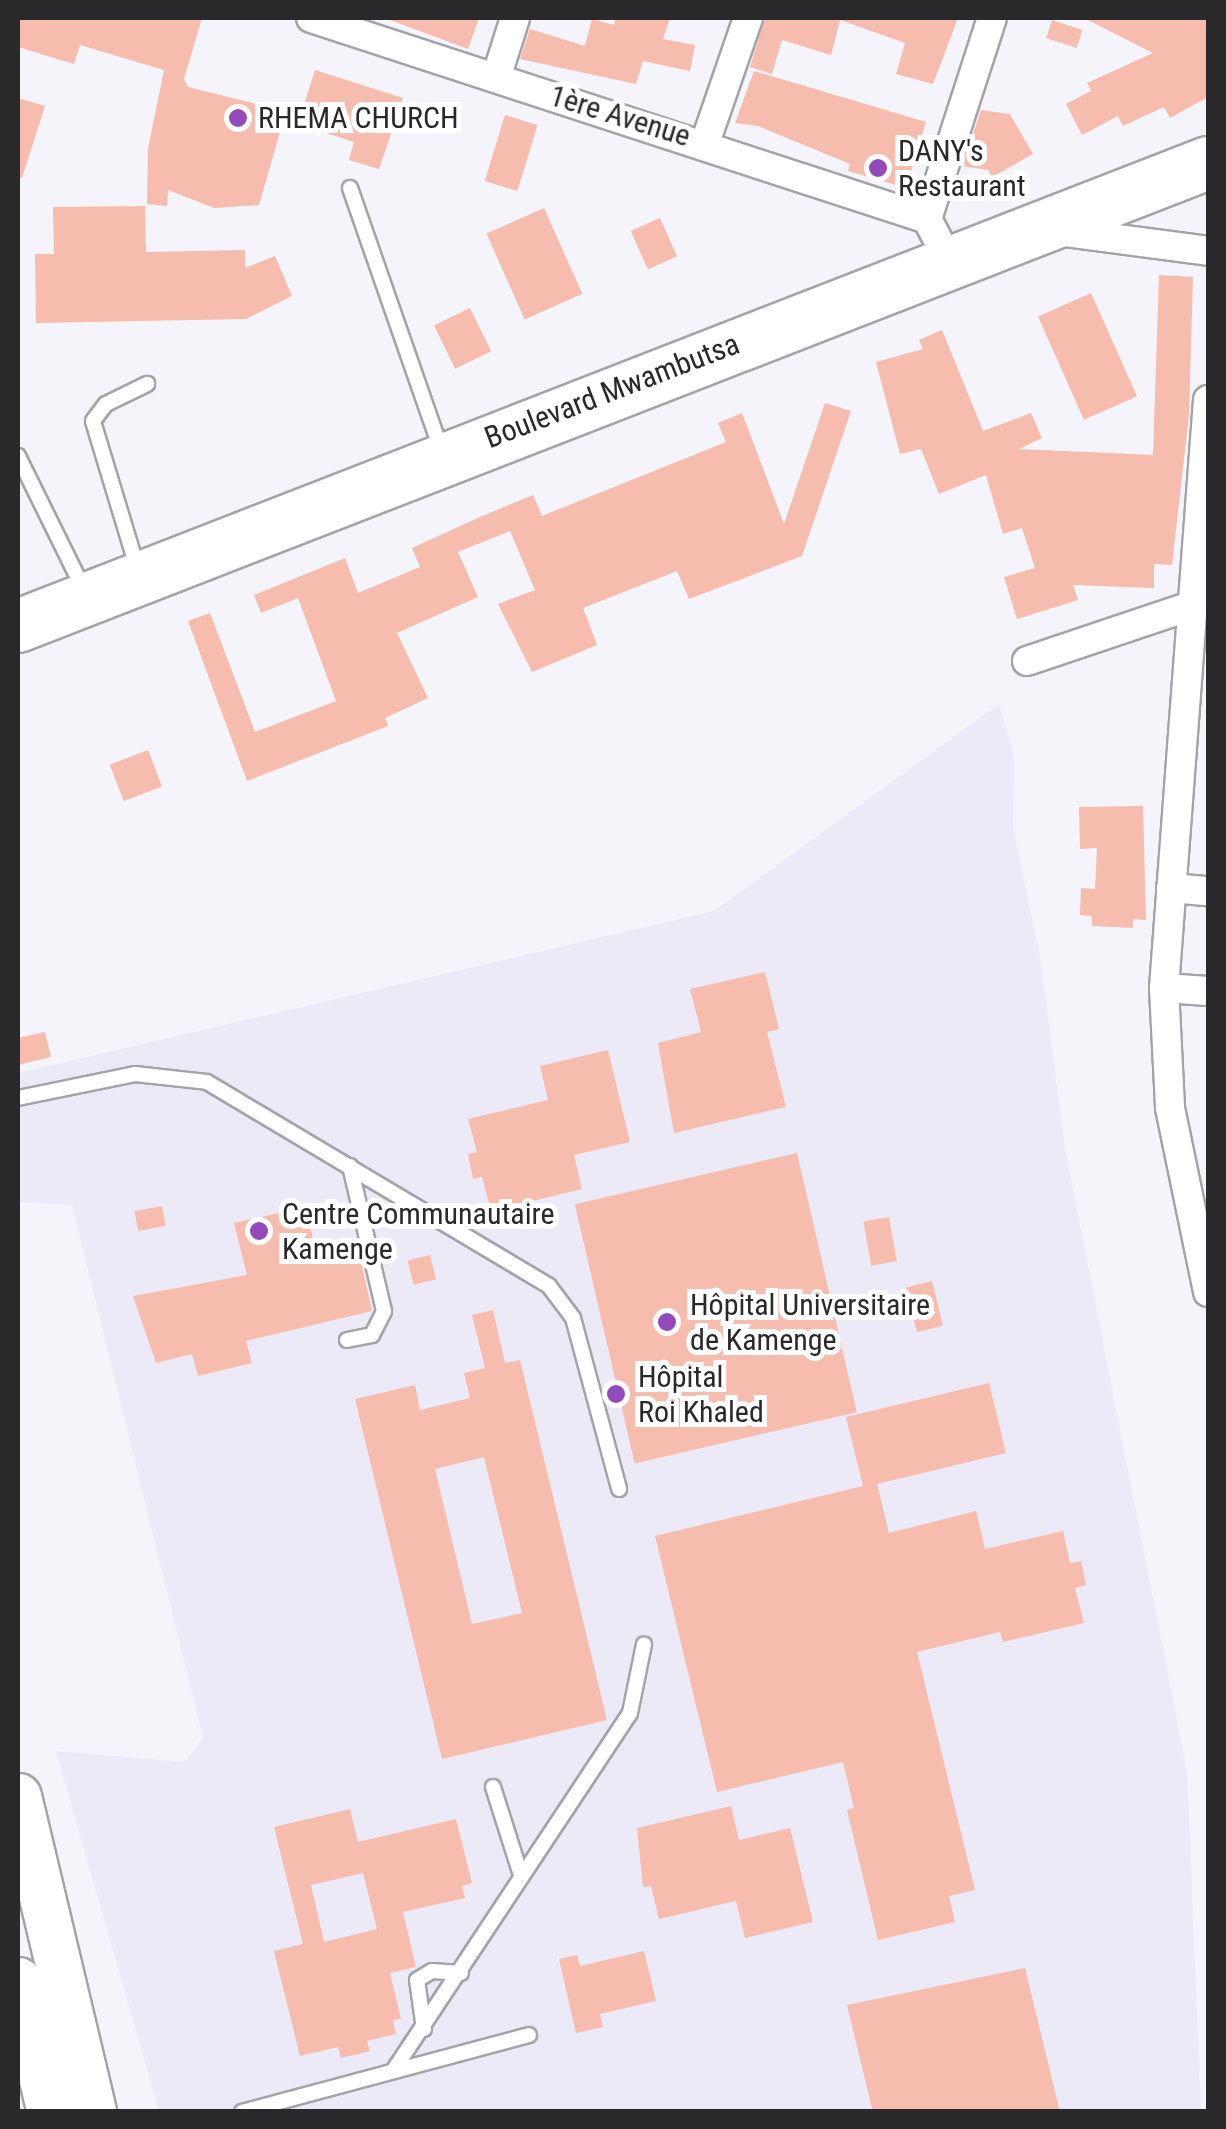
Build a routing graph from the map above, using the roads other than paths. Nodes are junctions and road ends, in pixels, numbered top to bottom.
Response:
1 (311, 18) edge
2 (515, 18) edge
3 (748, 18) edge
4 (992, 18) edge
5 (496, 78) junction
6 (705, 143) junction
7 (1208, 163) edge
8 (350, 188) dead end
9 (1036, 228) junction
10 (938, 240) junction
11 (1208, 252) edge
12 (147, 384) dead end
13 (1208, 400) edge
14 (443, 455) junction
15 (18, 456) edge
16 (140, 577) junction
17 (87, 598) junction
18 (1193, 605) junction
19 (18, 626) edge
20 (1027, 661) dead end
21 (1172, 888) junction
22 (1208, 891) edge
23 (1164, 988) junction
24 (1208, 991) edge
25 (18, 1098) edge
26 (350, 1166) junction
27 (1197, 1187) edge
28 (1208, 1292) edge
29 (348, 1340) dead end
30 (619, 1489) dead end
31 (644, 1644) dead end
32 (493, 1787) dead end
33 (18, 1796) edge
34 (520, 1872) junction
35 (460, 1973) junction
36 (18, 1980) edge
37 (424, 2030) junction
38 (529, 2035) dead end
39 (395, 2068) junction
40 (50, 2112) edge
41 (93, 2112) edge
42 (242, 2112) edge

1 - 5 street, 1ère Avenue
2 - 5 street
3 - 6 street
4 - 10 street
5 - 6 street, 1ère Avenue
6 - 10 street, 1ère Avenue
7 - 9 highway, Boulevard Mwambutsa
8 - 14 lane
9 - 10 highway, Boulevard Mwambutsa
9 - 11 street
10 - 14 highway, Boulevard Mwambutsa
12 - 16 lane
13 - 18 street
14 - 16 highway, Boulevard Mwambutsa
15 - 17 lane
16 - 17 highway, Boulevard Mwambutsa
17 - 19 highway, Boulevard Mwambutsa
18 - 20 street
18 - 21 street
21 - 22 street
21 - 23 street
23 - 24 street
23 - 27 street
25 - 26 lane
26 - 29 lane
26 - 30 lane
27 - 28 street
31 - 34 lane
32 - 34 lane
33 - 41 main road
34 - 35 lane
35 - 37 lane
35 - 37 lane
36 - 40 main road
37 - 39 lane
38 - 39 lane
39 - 42 lane

